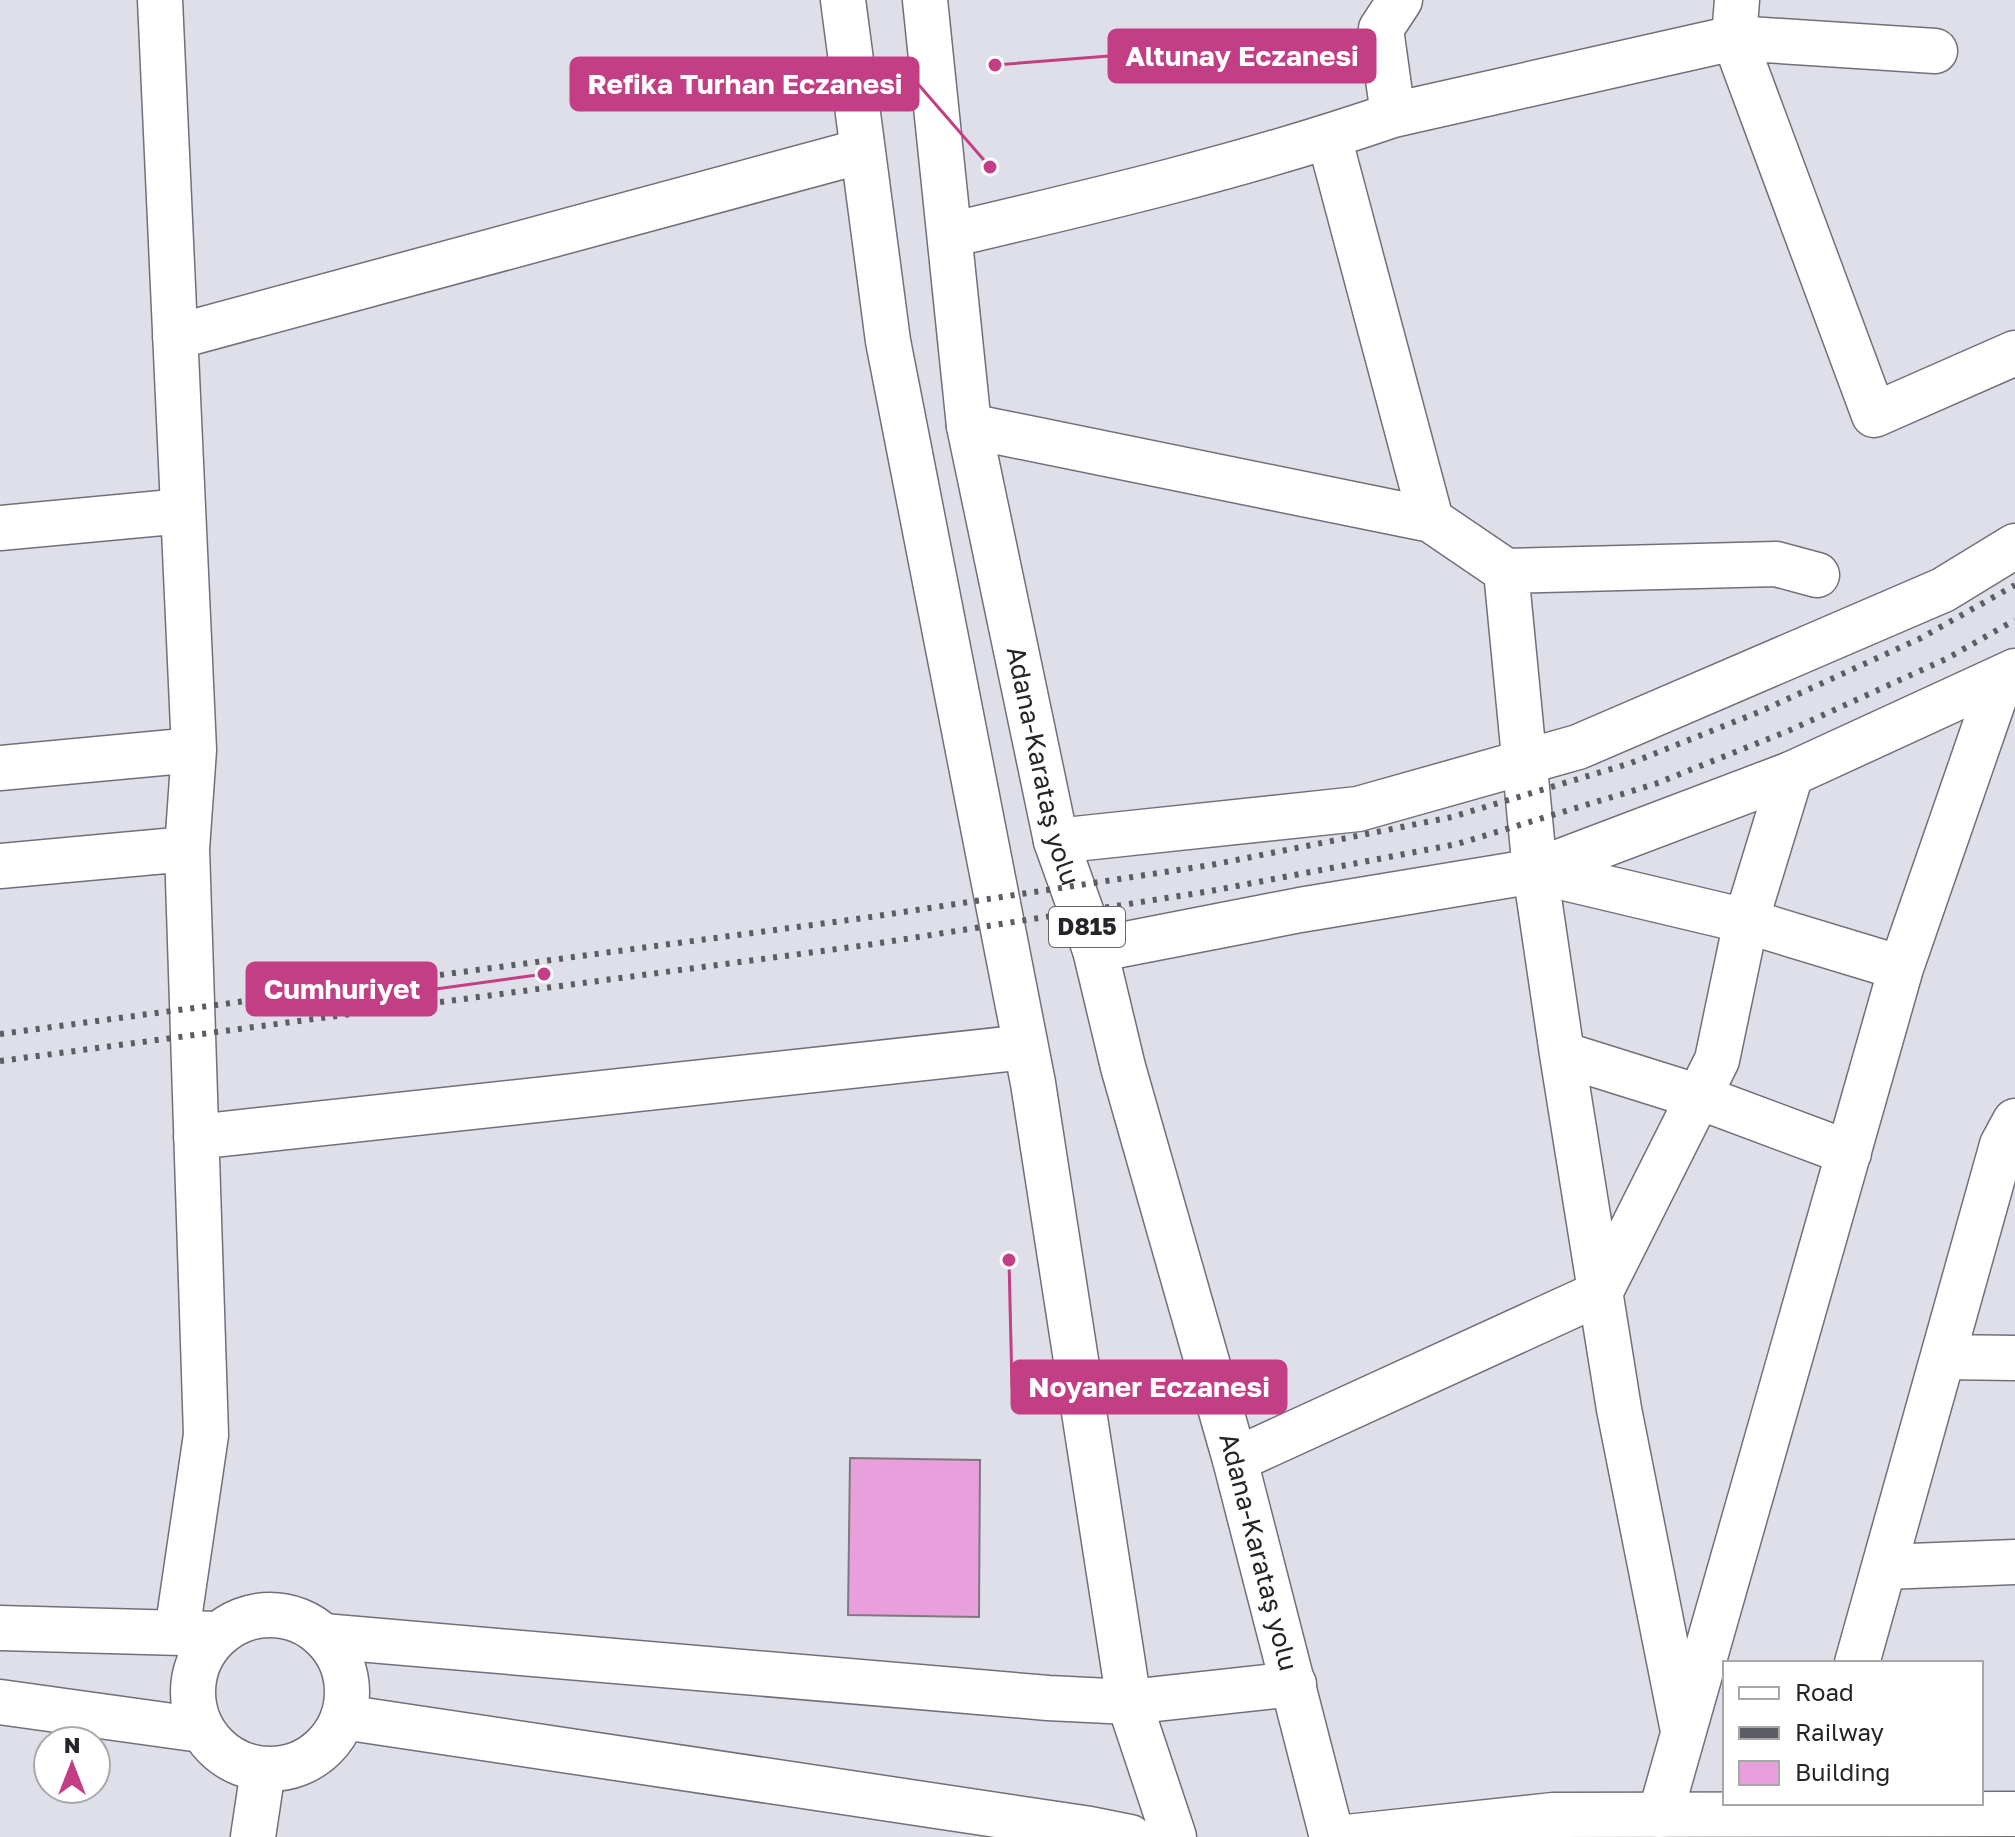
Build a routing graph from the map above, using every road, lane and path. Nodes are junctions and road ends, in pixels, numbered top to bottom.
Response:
1 (160, 0) edge
2 (843, 0) edge
3 (925, 0) edge
4 (1400, 0) edge
5 (1735, 19) edge
6 (1935, 51) dead end
7 (1393, 115) junction
8 (1329, 137) junction
9 (862, 151) junction
10 (950, 235) junction
11 (175, 337) junction
12 (2015, 353) edge
13 (969, 426) junction
14 (183, 511) junction
15 (1431, 520) junction
16 (0, 528) edge
17 (2015, 546) edge
18 (1506, 571) junction
19 (1817, 575) dead end
20 (2008, 675) edge
21 (194, 750) junction
22 (1524, 763) junction
23 (0, 768) edge
24 (1791, 774) junction
25 (1056, 841) junction
26 (187, 849) junction
27 (0, 866) edge
28 (1535, 871) junction
29 (1746, 921) junction
30 (1095, 950) junction
31 (1901, 968) junction
32 (1025, 1047) junction
33 (1562, 1054) junction
34 (1699, 1097) junction
35 (2015, 1121) edge
36 (196, 1137) junction
37 (1849, 1153) junction
38 (2004, 1174) edge
39 (1600, 1293) junction
40 (1943, 1357) junction
41 (2015, 1358) edge
42 (1235, 1460) junction
43 (2015, 1562) edge
44 (1884, 1567) junction
45 (0, 1628) edge
46 (198, 1633) junction
47 (323, 1636) junction
48 (1858, 1661) edge
49 (1294, 1684) junction
50 (0, 1702) edge
51 (1129, 1702) junction
52 (343, 1717) junction
53 (201, 1730) junction
54 (1683, 1732) junction
55 (263, 1770) junction
56 (2015, 1814) edge
57 (1660, 1815) junction
58 (1823, 1817) edge
59 (1555, 1826) edge
60 (253, 1837) edge
61 (1130, 1837) edge
62 (1174, 1837) edge
63 (1332, 1837) edge
64 (1347, 1837) edge

1 - 11 street
2 - 9 street
3 - 10 street, Adana-Karataş yolu / D815
4 - 7 street
5 - 6 street
5 - 7 street
5 - 12 street
7 - 8 street
8 - 10 street
8 - 15 street
9 - 11 street
9 - 32 street
10 - 13 street, Adana-Karataş yolu / D815
11 - 14 street
13 - 15 street
13 - 25 street, Adana-Karataş yolu / D815
14 - 16 street
14 - 21 street
15 - 18 street
17 - 22 street
18 - 19 street
18 - 22 street
20 - 24 street
20 - 31 street
21 - 23 street
21 - 26 street
22 - 25 street
22 - 28 street
24 - 28 street
24 - 29 street
25 - 30 street, Adana-Karataş yolu / D815
26 - 27 street
26 - 36 street
28 - 29 street
28 - 30 street
28 - 33 street
29 - 31 street
29 - 34 street
30 - 42 street, Adana-Karataş yolu / D815
31 - 37 street
32 - 36 street
32 - 51 street
33 - 34 street
33 - 39 street
34 - 37 street
34 - 39 street
35 - 38 street
36 - 46 street
37 - 54 street
38 - 40 street
39 - 42 street
39 - 54 street
40 - 41 street
40 - 44 street
42 - 49 street, Adana-Karataş yolu / D815
43 - 44 street
44 - 48 street
45 - 46 street
46 - 47 street
46 - 53 street
47 - 51 street
47 - 52 street
49 - 51 street
49 - 63 street, Adana-Karataş yolu / D815
50 - 53 street
51 - 62 street
52 - 55 street
52 - 61 street
53 - 55 street
54 - 57 street
55 - 60 street
56 - 58 street
57 - 58 street
57 - 59 street
59 - 64 street

